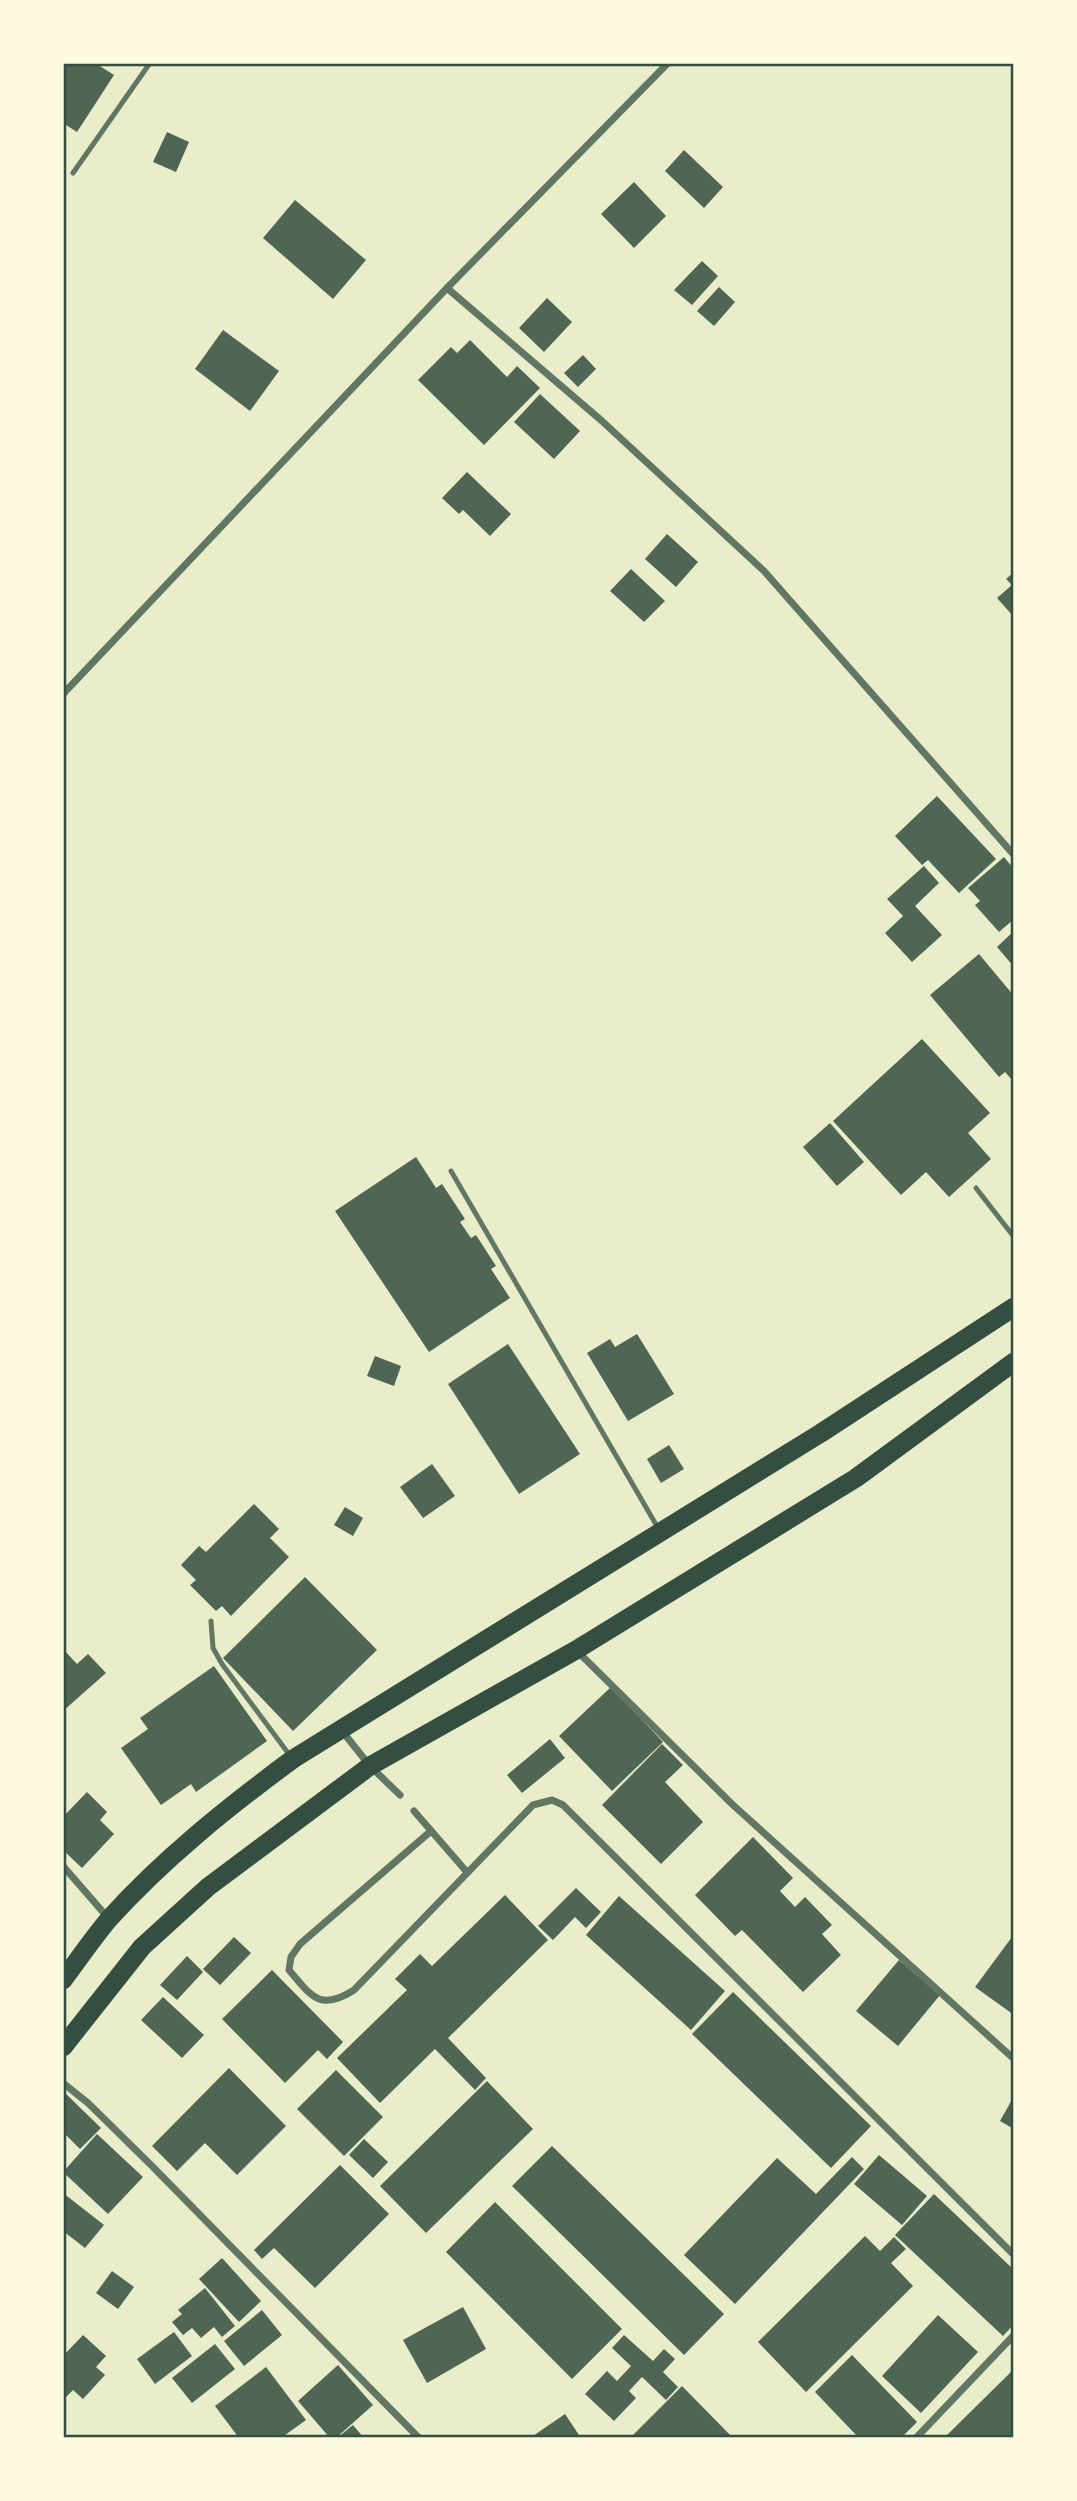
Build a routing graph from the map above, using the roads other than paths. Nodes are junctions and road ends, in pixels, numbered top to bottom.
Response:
1 (150, 63) edge
2 (668, 63) edge
3 (73, 173) dead end
4 (447, 288) junction
5 (63, 694) edge
6 (1014, 855) edge
7 (451, 1171) dead end
8 (976, 1188) dead end
9 (1014, 1237) edge
10 (1014, 1307) edge
11 (1014, 1362) edge
12 (659, 1531) junction
13 (211, 1621) dead end
14 (576, 1650) junction
15 (340, 1728) junction
16 (293, 1759) junction
17 (370, 1766) junction
18 (400, 1795) dead end
19 (414, 1811) dead end
20 (431, 1831) junction
21 (63, 1866) edge
22 (466, 1871) junction
23 (109, 1920) junction
24 (63, 1980) edge
25 (63, 2047) edge
26 (1014, 2059) edge
27 (63, 2083) edge
28 (1014, 2255) edge
29 (1014, 2335) edge
30 (419, 2438) edge
31 (916, 2438) edge

1 - 3 lane
2 - 4 street
4 - 5 street
4 - 6 street
7 - 12 lane
8 - 9 lane
10 - 12 highway
11 - 14 highway
12 - 15 highway
13 - 16 lane
14 - 17 highway
14 - 26 street
15 - 16 highway
15 - 17 street
16 - 23 highway
17 - 18 street
17 - 25 highway
19 - 20 street
20 - 22 street
20 - 22 street
21 - 23 street
22 - 28 street
23 - 24 highway
27 - 30 street
29 - 31 street

